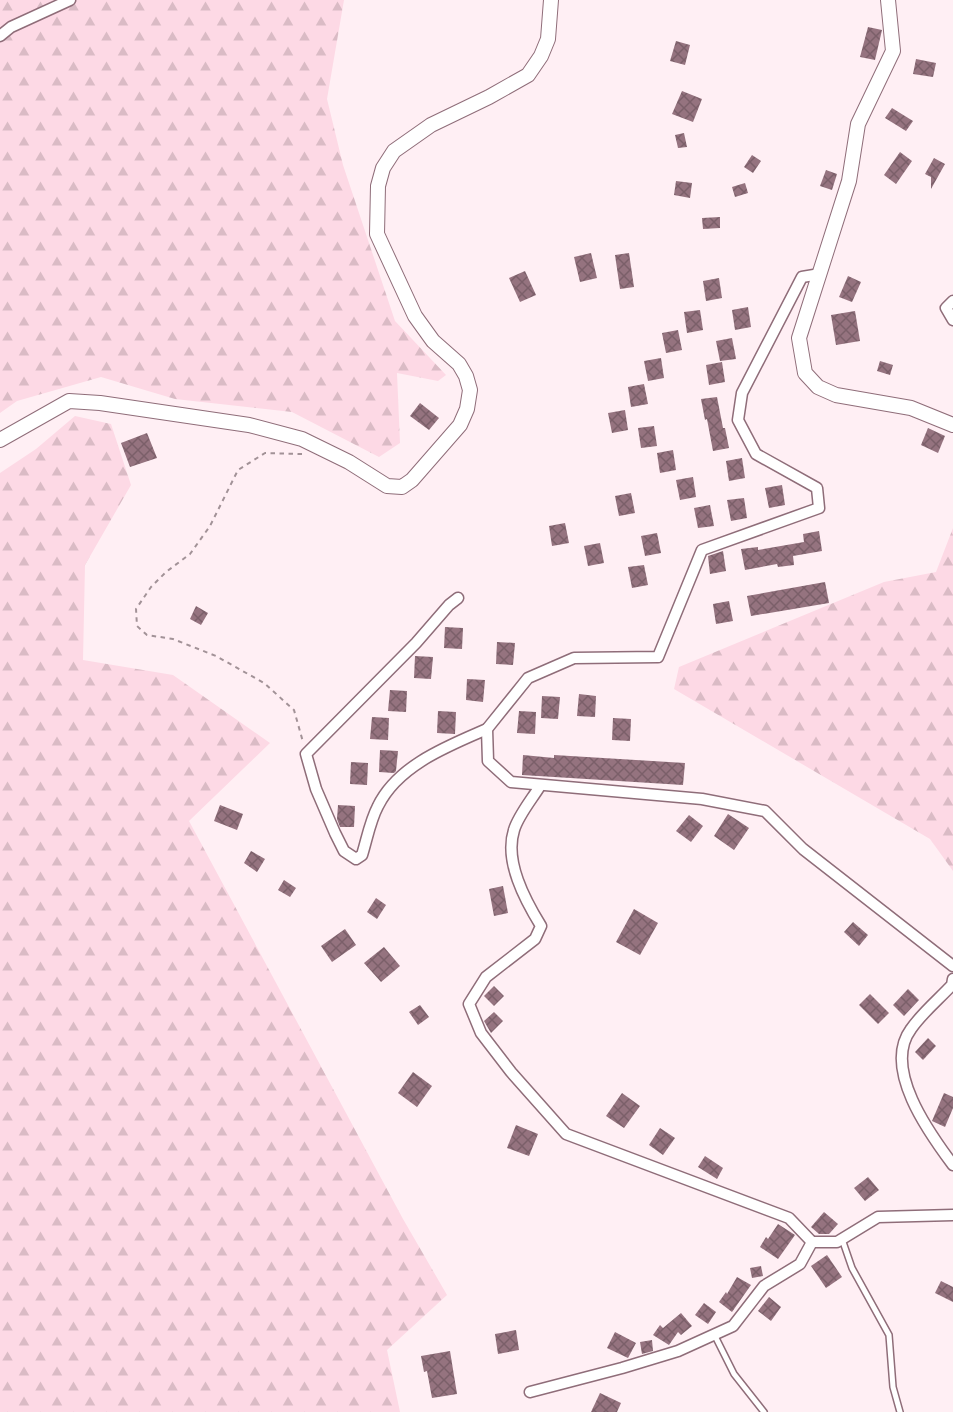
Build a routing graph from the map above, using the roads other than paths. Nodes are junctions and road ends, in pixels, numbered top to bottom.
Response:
1 (70, 0) edge
2 (551, 0) edge
3 (888, 0) edge
4 (0, 36) edge
5 (820, 274) junction
6 (953, 302) edge
7 (953, 320) edge
8 (953, 425) edge
9 (0, 440) edge
10 (458, 598) dead end
11 (487, 729) junction
12 (540, 786) junction
13 (953, 966) edge
14 (953, 979) edge
15 (953, 1165) edge
16 (953, 1215) edge
17 (842, 1239) junction
18 (812, 1242) junction
19 (714, 1334) junction
20 (530, 1392) dead end
21 (764, 1412) edge
22 (900, 1412) edge

1 - 4 street
2 - 9 street
3 - 5 street
5 - 8 street
5 - 11 street
6 - 7 street
10 - 11 street
11 - 12 street
12 - 13 street
12 - 18 street
14 - 15 street
16 - 17 street
17 - 18 street
17 - 22 lane
18 - 19 street
19 - 20 street
19 - 21 lane

